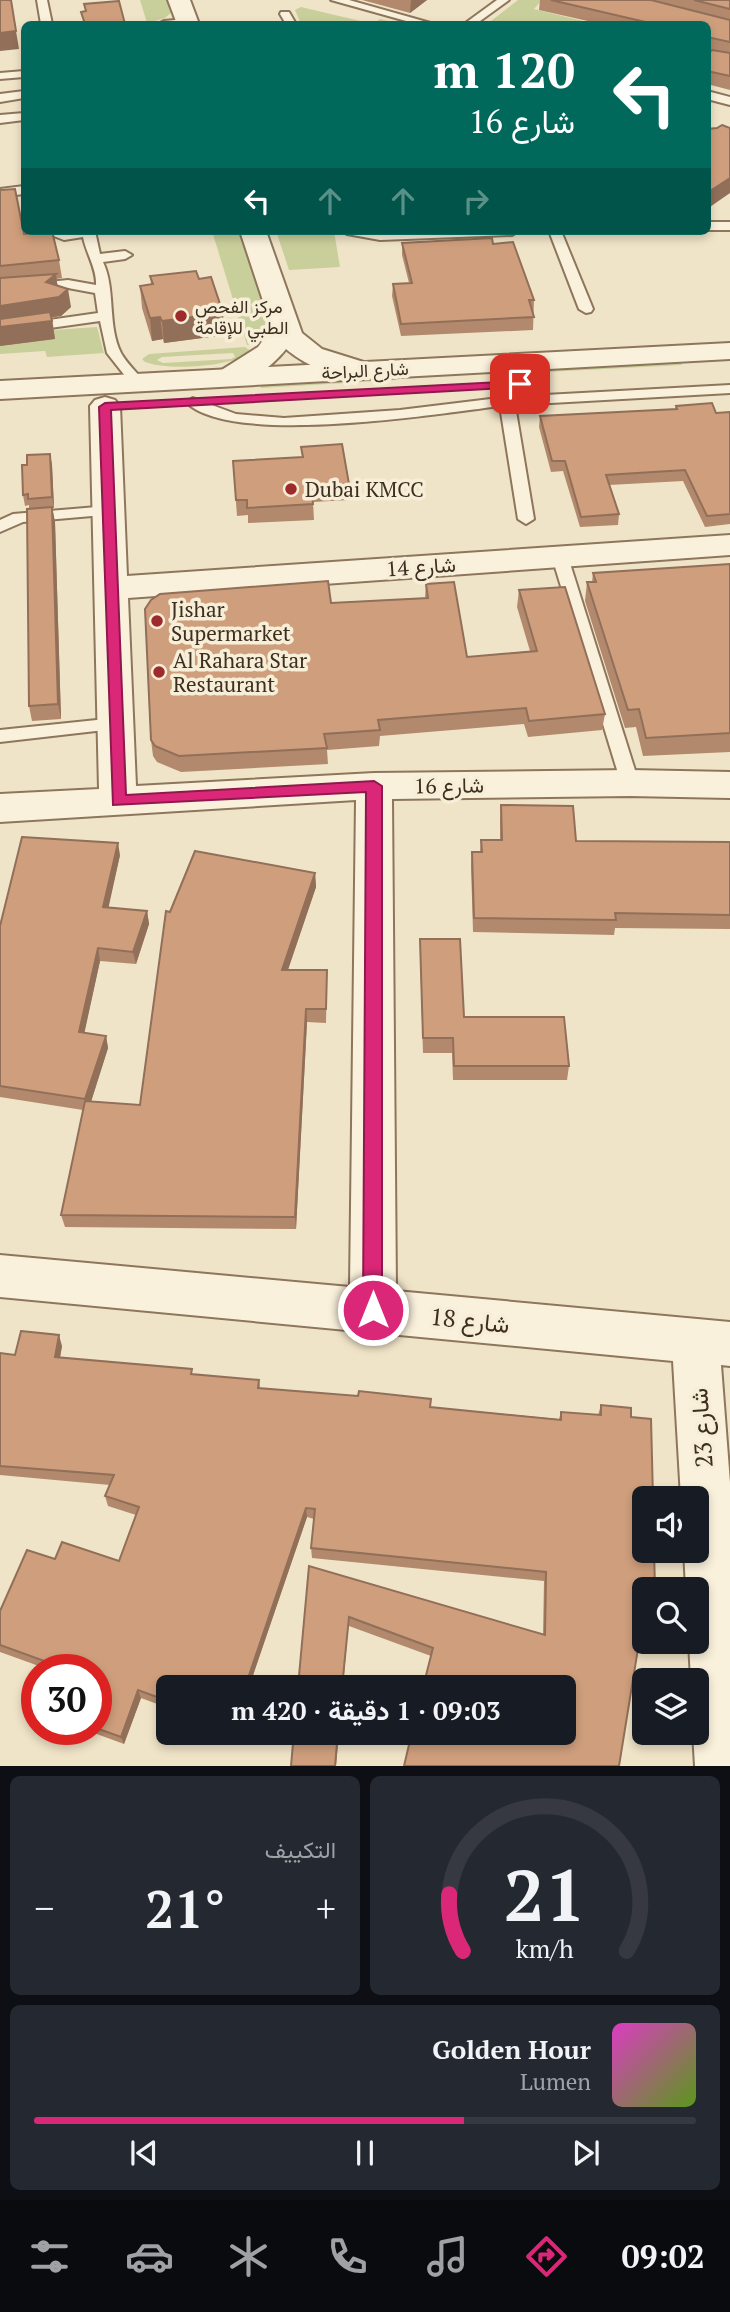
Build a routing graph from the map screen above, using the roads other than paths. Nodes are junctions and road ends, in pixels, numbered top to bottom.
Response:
1 (42, 0) edge
2 (179, 0) edge
3 (337, 0) edge
4 (504, 0) edge
5 (46, 21) edge
6 (186, 21) edge
7 (417, 21) edge
8 (479, 21) edge
9 (21, 74) edge
10 (0, 76) edge
11 (21, 95) edge
12 (711, 96) edge
13 (0, 97) edge
14 (730, 101) edge
15 (21, 117) edge
16 (0, 119) edge
17 (21, 190) edge
18 (0, 193) edge
19 (711, 226) edge
20 (730, 226) edge
21 (90, 235) edge
22 (254, 235) edge
23 (365, 235) edge
24 (397, 235) edge
25 (557, 235) edge
26 (125, 254) dead end
27 (97, 263) junction
28 (68, 284) junction
29 (102, 290) junction
30 (0, 291) edge
31 (586, 309) dead end
32 (106, 316) junction
33 (285, 330) junction
34 (0, 331) edge
35 (730, 351) edge
36 (360, 370) junction
37 (730, 372) edge
38 (230, 377) junction
39 (138, 383) junction
40 (730, 389) edge
41 (0, 390) edge
42 (507, 401) junction
43 (193, 402) junction
44 (105, 407) junction
45 (0, 412) edge
46 (109, 511) junction
47 (526, 519) dead end
48 (0, 527) edge
49 (730, 545) edge
50 (560, 556) junction
51 (111, 588) junction
52 (116, 724) junction
53 (0, 736) edge
54 (630, 782) junction
55 (730, 785) edge
56 (374, 786) junction
57 (118, 801) junction
58 (0, 808) edge
59 (0, 1276) edge
60 (373, 1310) junction
61 (713, 1343) edge
62 (723, 1766) edge

1 - 5 lane
2 - 6 street
3 - 7 lane
4 - 8 lane
9 - 10 lane
11 - 13 lane
12 - 14 lane
15 - 16 lane
17 - 18 lane
19 - 20 lane
21 - 27 lane
22 - 33 street
23 - 24 lane
25 - 31 lane
26 - 27 lane
27 - 28 lane
27 - 29 lane
28 - 29 lane
28 - 30 lane
29 - 32 lane
32 - 34 lane
32 - 39 lane
33 - 36 street
33 - 38 street
35 - 36 street, شارع البراحة
36 - 38 street, شارع البراحة
37 - 43 street, شارع البراحة
38 - 39 street, شارع البراحة
39 - 41 street, شارع البراحة
40 - 42 lane
42 - 43 lane
42 - 47 lane
43 - 44 street, شارع البراحة
44 - 45 street, شارع البراحة
44 - 46 street
46 - 48 lane
46 - 51 street
49 - 50 street, شارع 14
50 - 51 street, شارع 14
50 - 54 lane
51 - 52 street
52 - 53 lane
52 - 57 street
54 - 55 street, شارع 16
54 - 56 street, شارع 16
56 - 57 street, شارع 16
56 - 60 street
57 - 58 street, شارع 16
59 - 60 street, شارع 18
60 - 61 street, شارع 18
61 - 62 street, شارع 23

